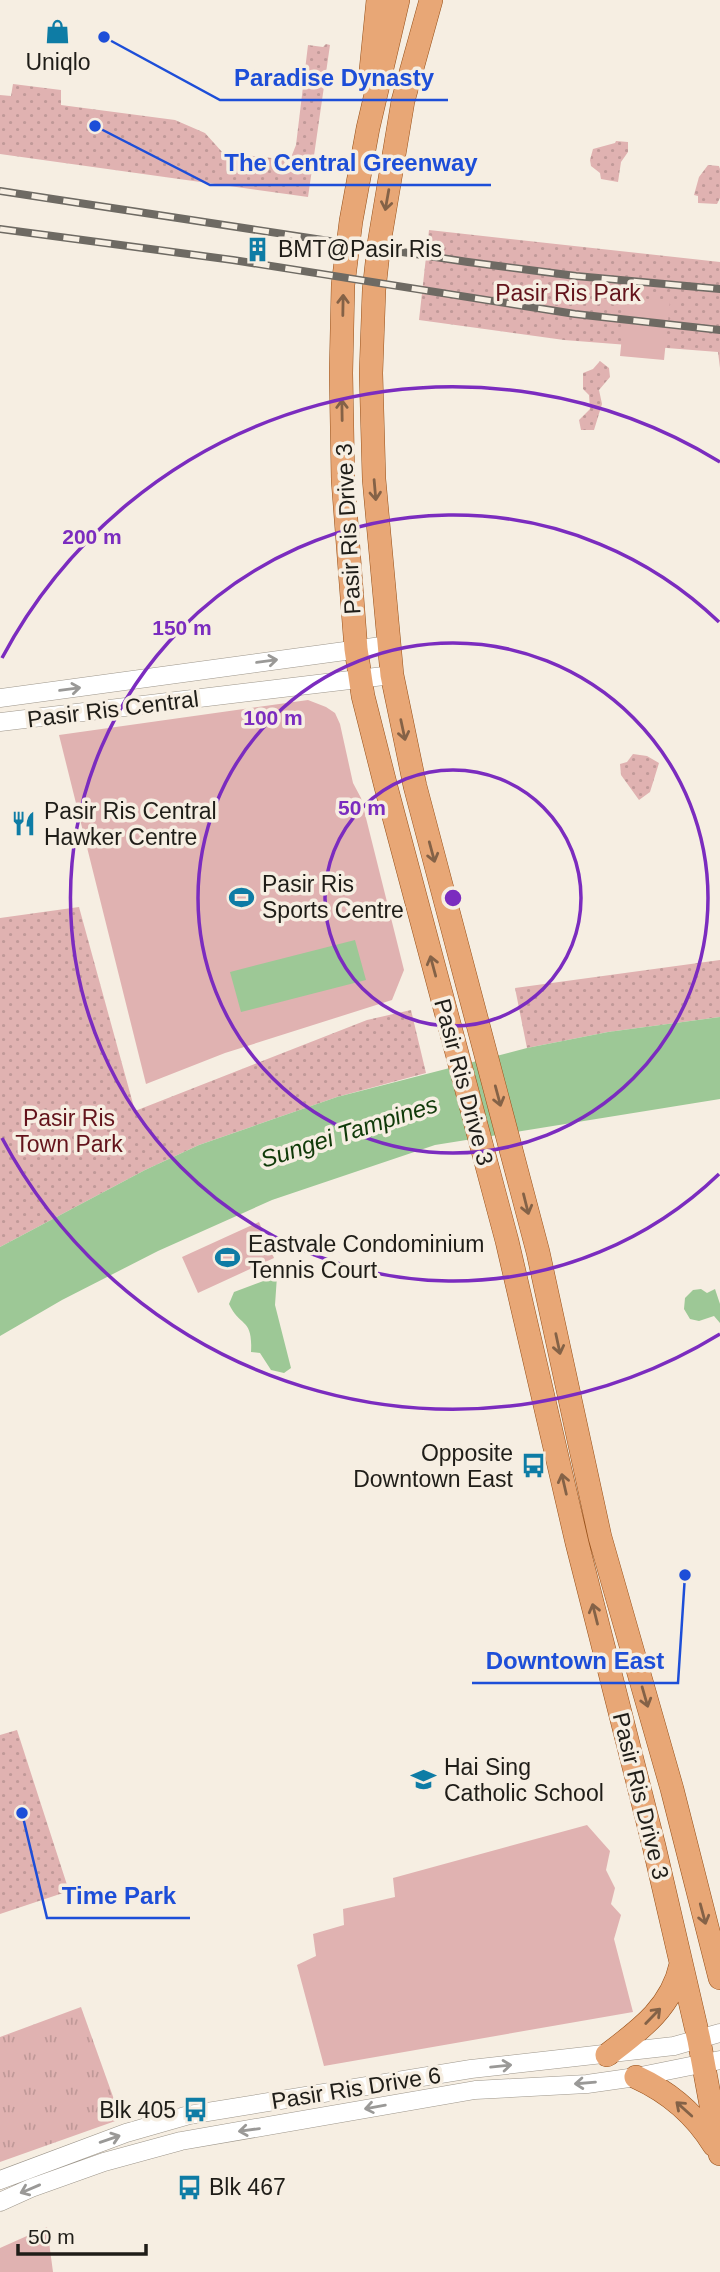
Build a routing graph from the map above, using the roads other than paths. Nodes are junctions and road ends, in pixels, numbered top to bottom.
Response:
1 (378, 0) edge
2 (398, 0) edge
3 (431, 0) edge
4 (371, 113) junction
5 (389, 645) junction
6 (356, 649) junction
7 (392, 675) junction
8 (361, 680) junction
9 (0, 698) edge
10 (0, 722) edge
11 (486, 1052) junction
12 (457, 1059) junction
13 (681, 1964) junction
14 (720, 1978) edge
15 (710, 2037) edge
16 (607, 2055) junction
17 (712, 2062) edge
18 (636, 2077) junction
19 (720, 2154) edge
20 (0, 2180) edge
21 (0, 2202) edge

1 - 4 main road
2 - 4 main road, Pasir Ris Drive 3
3 -> 5 main road, Pasir Ris Drive 3
6 -> 4 main road, Pasir Ris Drive 3
5 - 6 street, Pasir Ris Central
5 - 7 main road, Pasir Ris Drive 3
6 - 8 main road, Pasir Ris Drive 3
9 -> 6 street, Pasir Ris Central
7 - 8 street, Pasir Ris Central
7 -> 11 main road, Pasir Ris Drive 3
8 - 10 street, Pasir Ris Central
12 -> 8 main road, Pasir Ris Drive 3
11 - 12 main road
11 -> 14 main road, Pasir Ris Drive 3
13 -> 12 main road, Pasir Ris Drive 3
13 - 15 main road, Pasir Ris Drive 3
16 -> 13 main road
15 - 16 street, Pasir Ris Drive 6
15 - 17 main road, Pasir Ris Drive 3
20 -> 16 street, Pasir Ris Drive 6
17 - 18 street, Pasir Ris Drive 6
17 - 19 main road, Pasir Ris Drive 3
19 -> 18 main road
18 -> 21 street, Pasir Ris Drive 6

